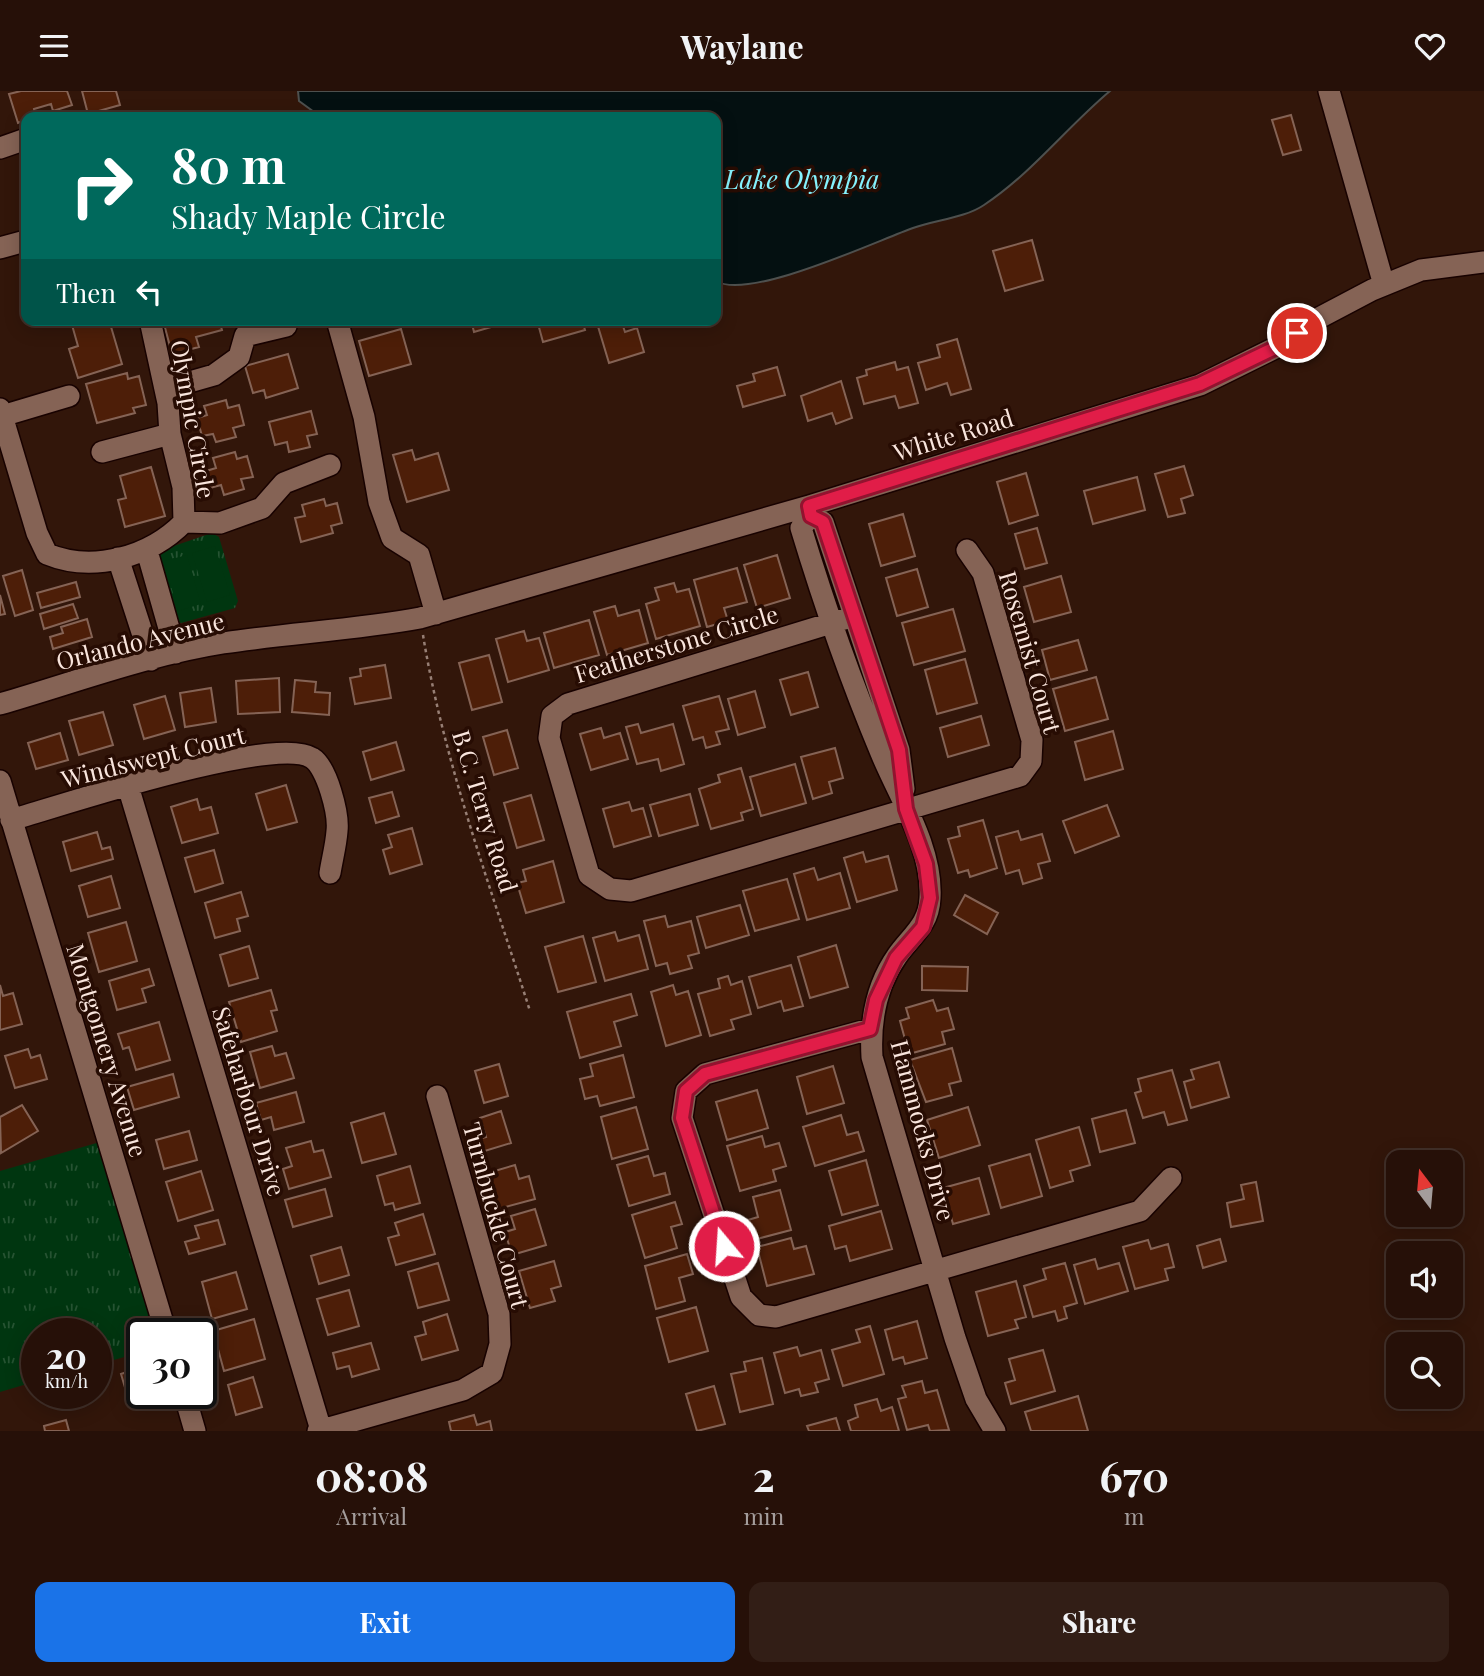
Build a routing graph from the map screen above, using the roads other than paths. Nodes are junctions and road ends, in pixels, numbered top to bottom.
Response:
1 (1329, 91) edge
2 (21, 141) edge
3 (0, 148) edge
4 (21, 242) edge
5 (0, 248) edge
6 (1484, 262) edge
7 (1384, 285) junction
8 (151, 326) edge
9 (286, 326) dead end
10 (339, 326) edge
11 (165, 389) junction
12 (69, 396) dead end
13 (1, 413) edge
14 (170, 434) junction
15 (102, 452) dead end
16 (330, 465) dead end
17 (810, 511) junction
18 (184, 522) junction
19 (967, 550) dead end
20 (147, 551) junction
21 (118, 558) junction
22 (428, 616) junction
23 (854, 616) junction
24 (830, 623) junction
25 (176, 653) junction
26 (151, 660) junction
27 (0, 704) edge
28 (0, 781) edge
29 (128, 786) junction
30 (906, 809) junction
31 (11, 820) junction
32 (330, 873) dead end
33 (870, 1029) junction
34 (437, 1096) dead end
35 (1171, 1178) dead end
36 (936, 1271) junction
37 (161, 1318) edge
38 (189, 1409) edge
39 (320, 1430) edge
40 (195, 1431) edge
41 (995, 1431) edge

1 - 7 street
2 - 3 street
4 - 5 street
6 - 7 street, White Road
7 - 17 street, White Road
8 - 11 street, Olympic Circle
9 - 11 street
10 - 22 street
11 - 14 street, Olympic Circle
12 - 13 street
13 - 21 street, Olympic Circle
14 - 15 street
14 - 18 street, Olympic Circle
16 - 18 street
17 - 22 street, White Road
17 - 23 street, Hammocks Drive
17 - 24 street, Hammocks Drive
18 - 20 street, Olympic Circle
19 - 30 street, Rosemist Court
20 - 21 street, Olympic Circle
20 - 25 street
21 - 26 street
22 - 25 street, Orlando Avenue
23 - 24 street, Featherstone Circle
23 - 30 street, Hammocks Drive
24 - 30 street, Hammocks Drive
24 - 30 street, Featherstone Circle
25 - 26 street, Orlando Avenue
26 - 27 street, Orlando Avenue
28 - 31 street, Montgomery Avenue
29 - 31 street, Windswept Court
29 - 32 street, Windswept Court
29 - 39 street, Safeharbour Drive
30 - 33 street, Hammocks Drive
31 - 37 street, Montgomery Avenue
33 - 36 street, Hammocks Drive
33 - 36 street
34 - 39 street, Turnbuckle Court
35 - 36 street
36 - 41 street, Hammocks Drive
38 - 40 street

